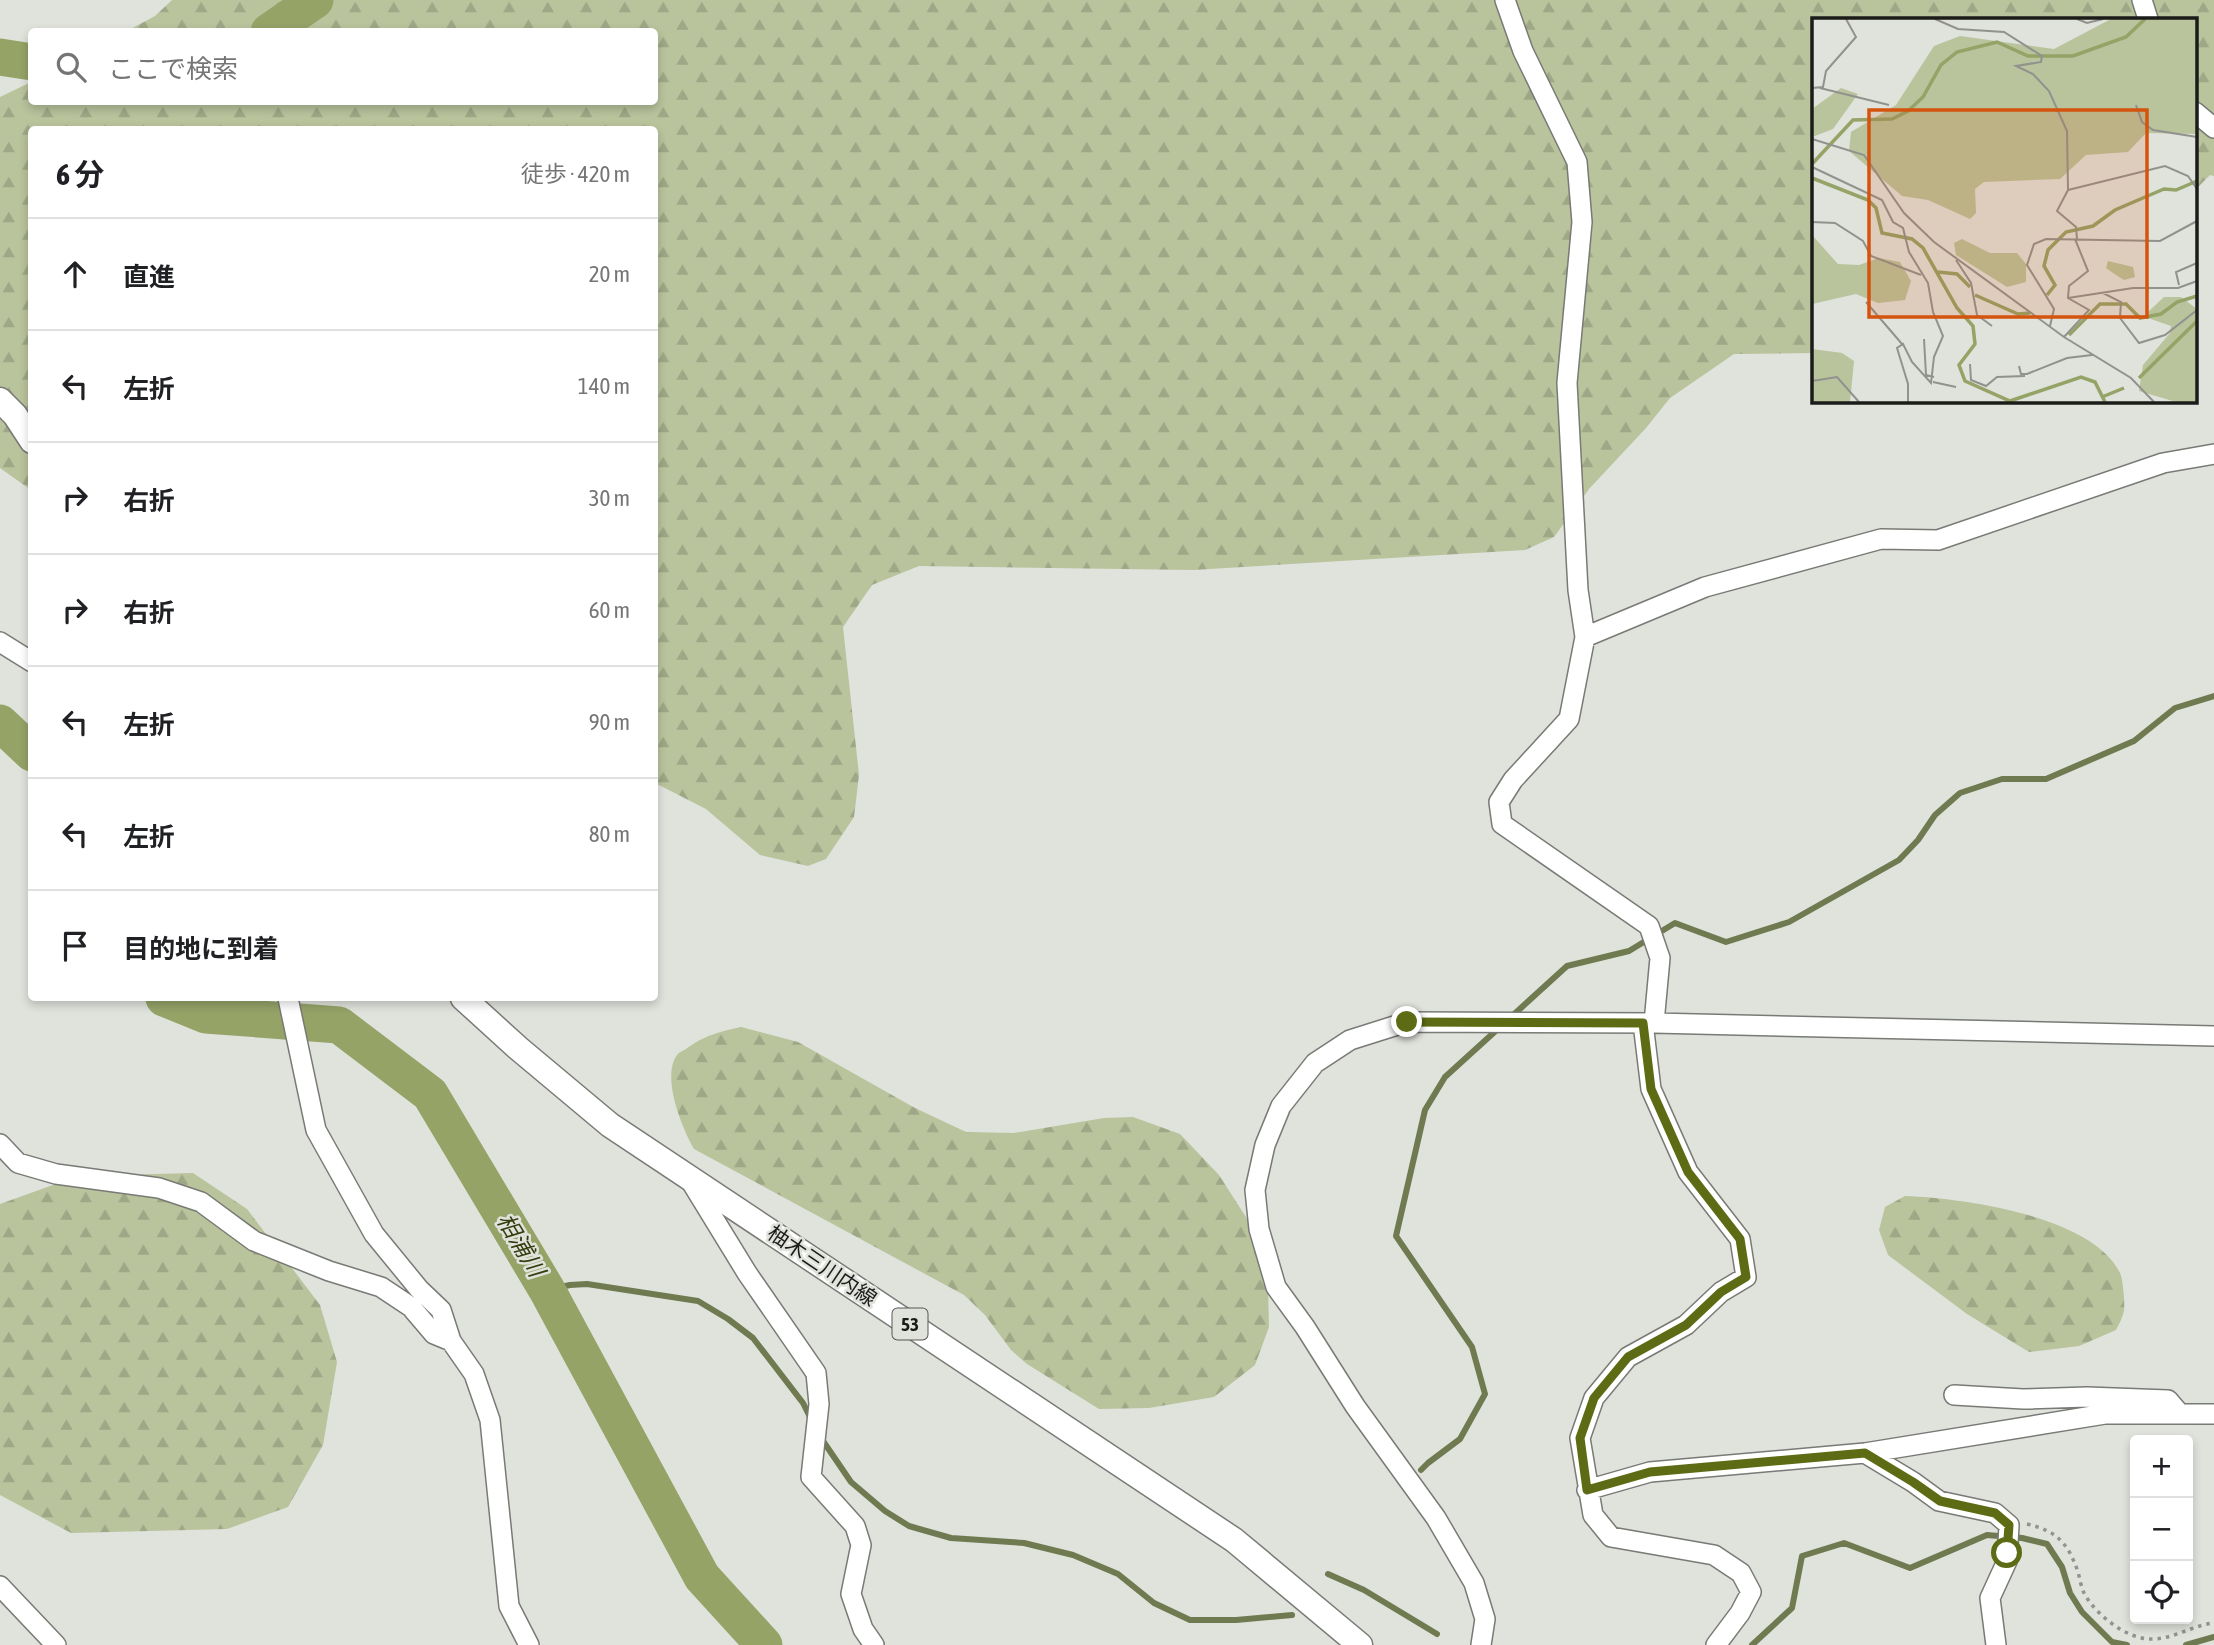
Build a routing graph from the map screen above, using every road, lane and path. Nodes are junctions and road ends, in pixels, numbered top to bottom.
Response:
1 (1505, 0) edge
2 (2142, 0) edge
3 (2148, 18) edge
4 (2196, 113) edge
5 (2214, 128) edge
6 (0, 400) edge
7 (28, 435) edge
8 (2214, 454) edge
9 (1586, 637) junction
10 (0, 642) edge
11 (28, 660) edge
12 (289, 1001) edge
13 (466, 1001) edge
14 (1649, 1023) junction
15 (2214, 1036) edge
16 (0, 1144) edge
17 (687, 1176) junction
18 (451, 1341) junction
19 (1954, 1395) dead end
20 (2180, 1414) junction
21 (2214, 1414) edge
22 (1865, 1453) junction
23 (1587, 1490) junction
24 (2005, 1522) junction
25 (0, 1586) edge
26 (2214, 1623) edge
27 (57, 1645) edge
28 (529, 1645) edge
29 (874, 1645) edge
30 (1360, 1645) edge
31 (1481, 1645) edge
32 (1716, 1645) edge
33 (1996, 1645) edge

1 - 9 street
2 - 3 street
4 - 5 street
6 - 7 main road
8 - 9 street
9 - 14 street
10 - 11 street
12 - 18 street
13 - 17 main road, 柚木三川内線 / 53
14 - 15 street
14 - 23 street
14 - 31 street
16 - 18 street
17 - 29 street
17 - 30 main road, 柚木三川内線 / 53
18 - 28 street
19 - 20 street
20 - 21 street
20 - 22 street
22 - 23 street
22 - 24 street
23 - 32 street
24 - 26 path
24 - 33 street
25 - 27 street

